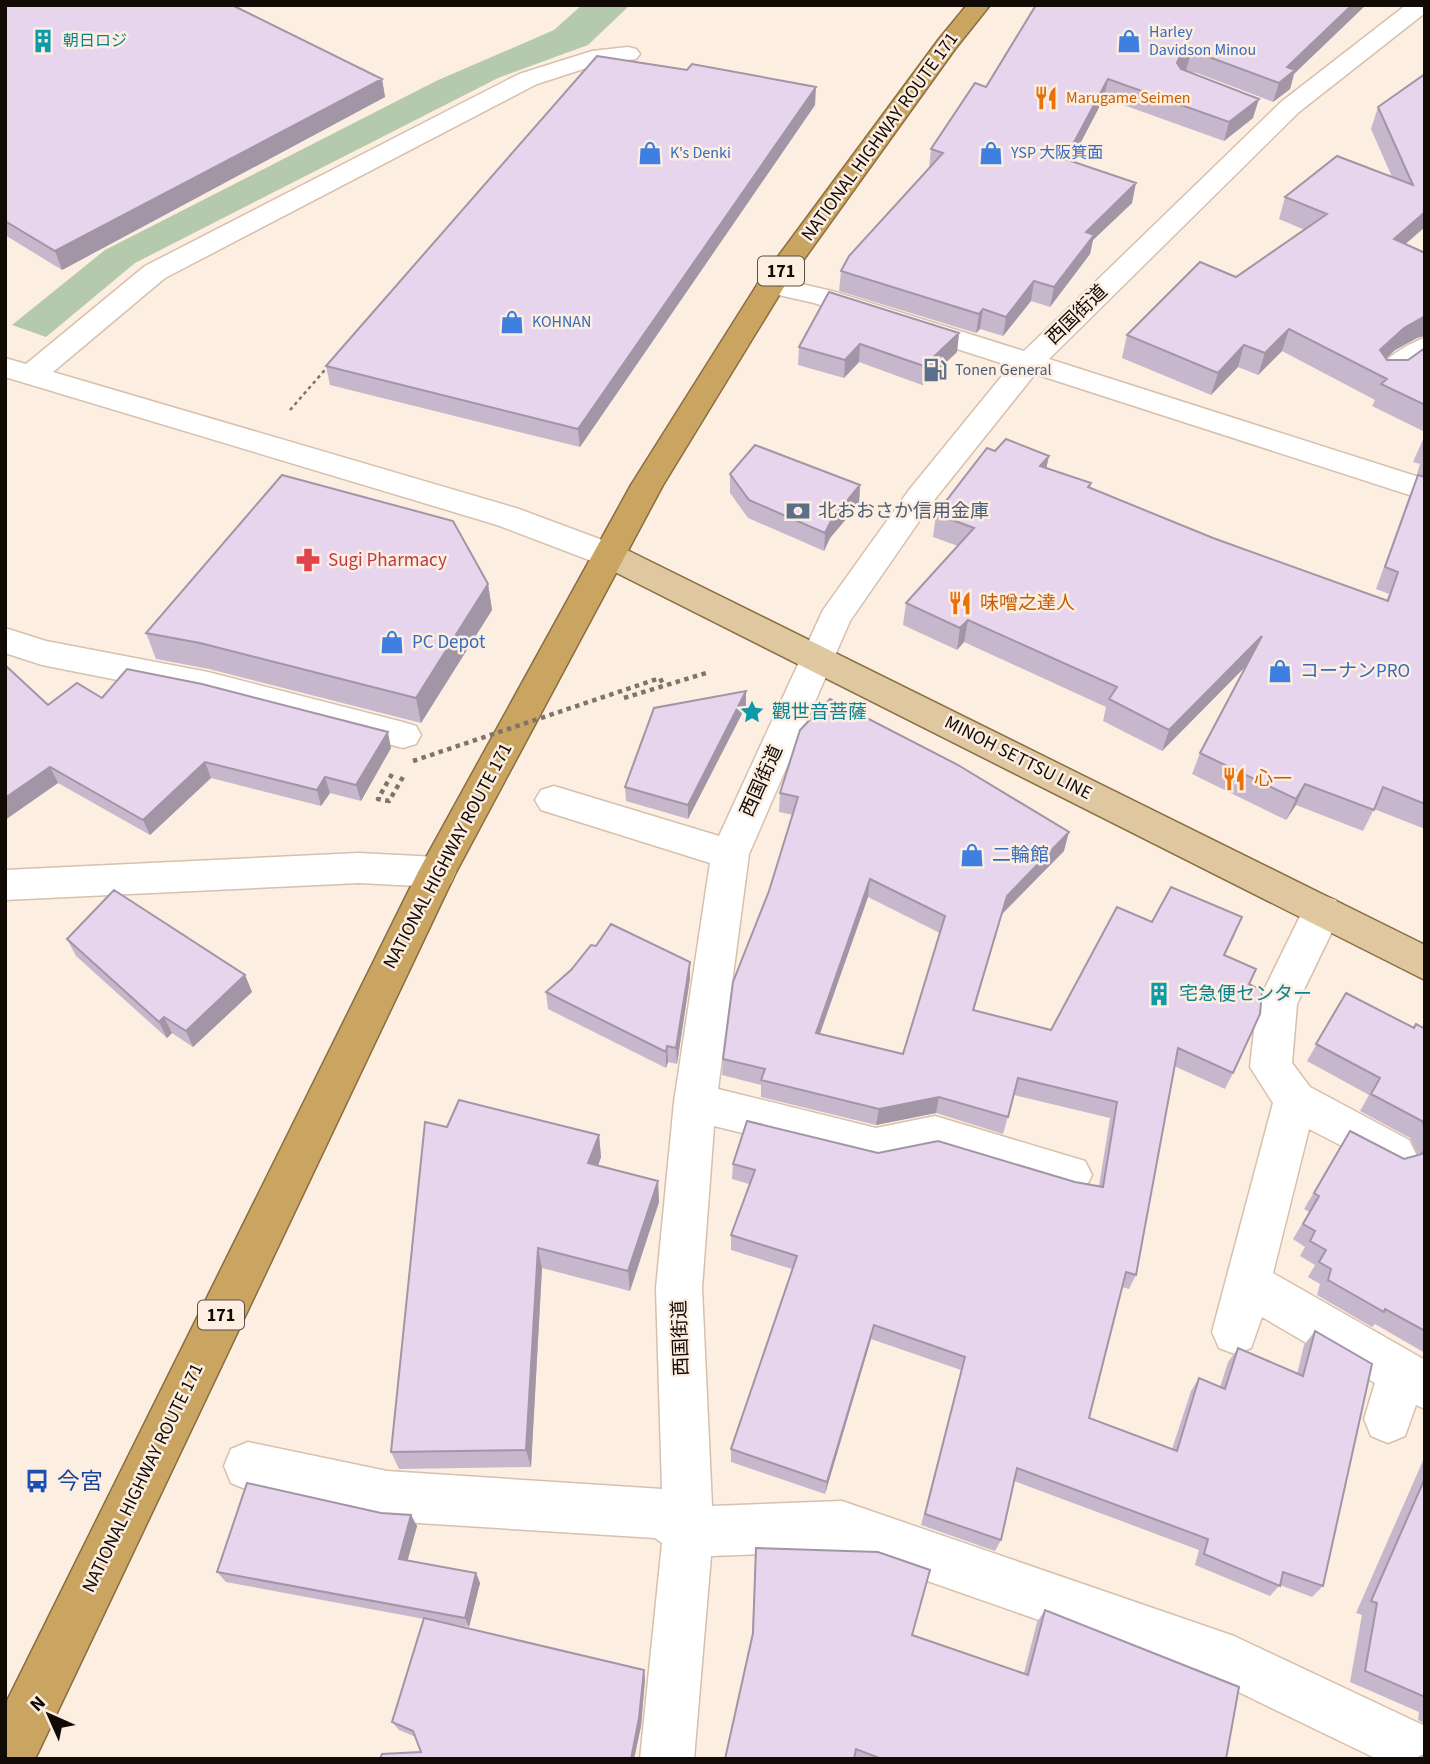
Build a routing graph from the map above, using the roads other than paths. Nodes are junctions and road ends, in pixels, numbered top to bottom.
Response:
1 (979, 5) edge
2 (1421, 5) edge
3 (628, 54) dead end
4 (771, 285) junction
5 (1425, 346) edge
6 (1029, 362) junction
7 (18, 371) edge
8 (1389, 374) edge
9 (1425, 490) edge
10 (609, 555) junction
11 (5, 640) edge
12 (818, 659) junction
13 (403, 735) dead end
14 (554, 800) dead end
15 (730, 854) junction
16 (437, 872) junction
17 (5, 885) edge
18 (1322, 911) junction
19 (1425, 964) edge
20 (1295, 1100) junction
21 (695, 1102) junction
22 (1394, 1154) edge
23 (1070, 1175) dead end
24 (1247, 1283) junction
25 (1234, 1332) dead end
26 (1413, 1379) edge
27 (1388, 1419) dead end
28 (248, 1466) dead end
29 (688, 1532) junction
30 (1425, 1754) edge
31 (7, 1759) edge
32 (667, 1759) edge

1 - 4 highway, NATIONAL HIGHWAY ROUTE 171 / 171
2 - 6 street, 西国街道
3 - 7 street
4 - 6 street
4 - 10 highway, NATIONAL HIGHWAY ROUTE 171 / 171
5 - 8 street
6 - 9 street
6 - 12 street, 西国街道
7 - 10 street
10 - 12 main road, MINOH SETTSU LINE
10 - 16 highway, NATIONAL HIGHWAY ROUTE 171 / 171
11 - 13 street
12 - 15 street, 西国街道
12 - 18 main road, MINOH SETTSU LINE
14 - 15 street
15 - 21 street, 西国街道
16 - 17 street
16 - 31 highway, NATIONAL HIGHWAY ROUTE 171 / 171
18 - 19 main road, MINOH SETTSU LINE
18 - 20 street
20 - 22 street
20 - 24 street
21 - 23 street
21 - 29 street, 西国街道
24 - 25 street
24 - 26 street
26 - 27 street
28 - 29 street
29 - 30 street
29 - 32 street, 西国街道

